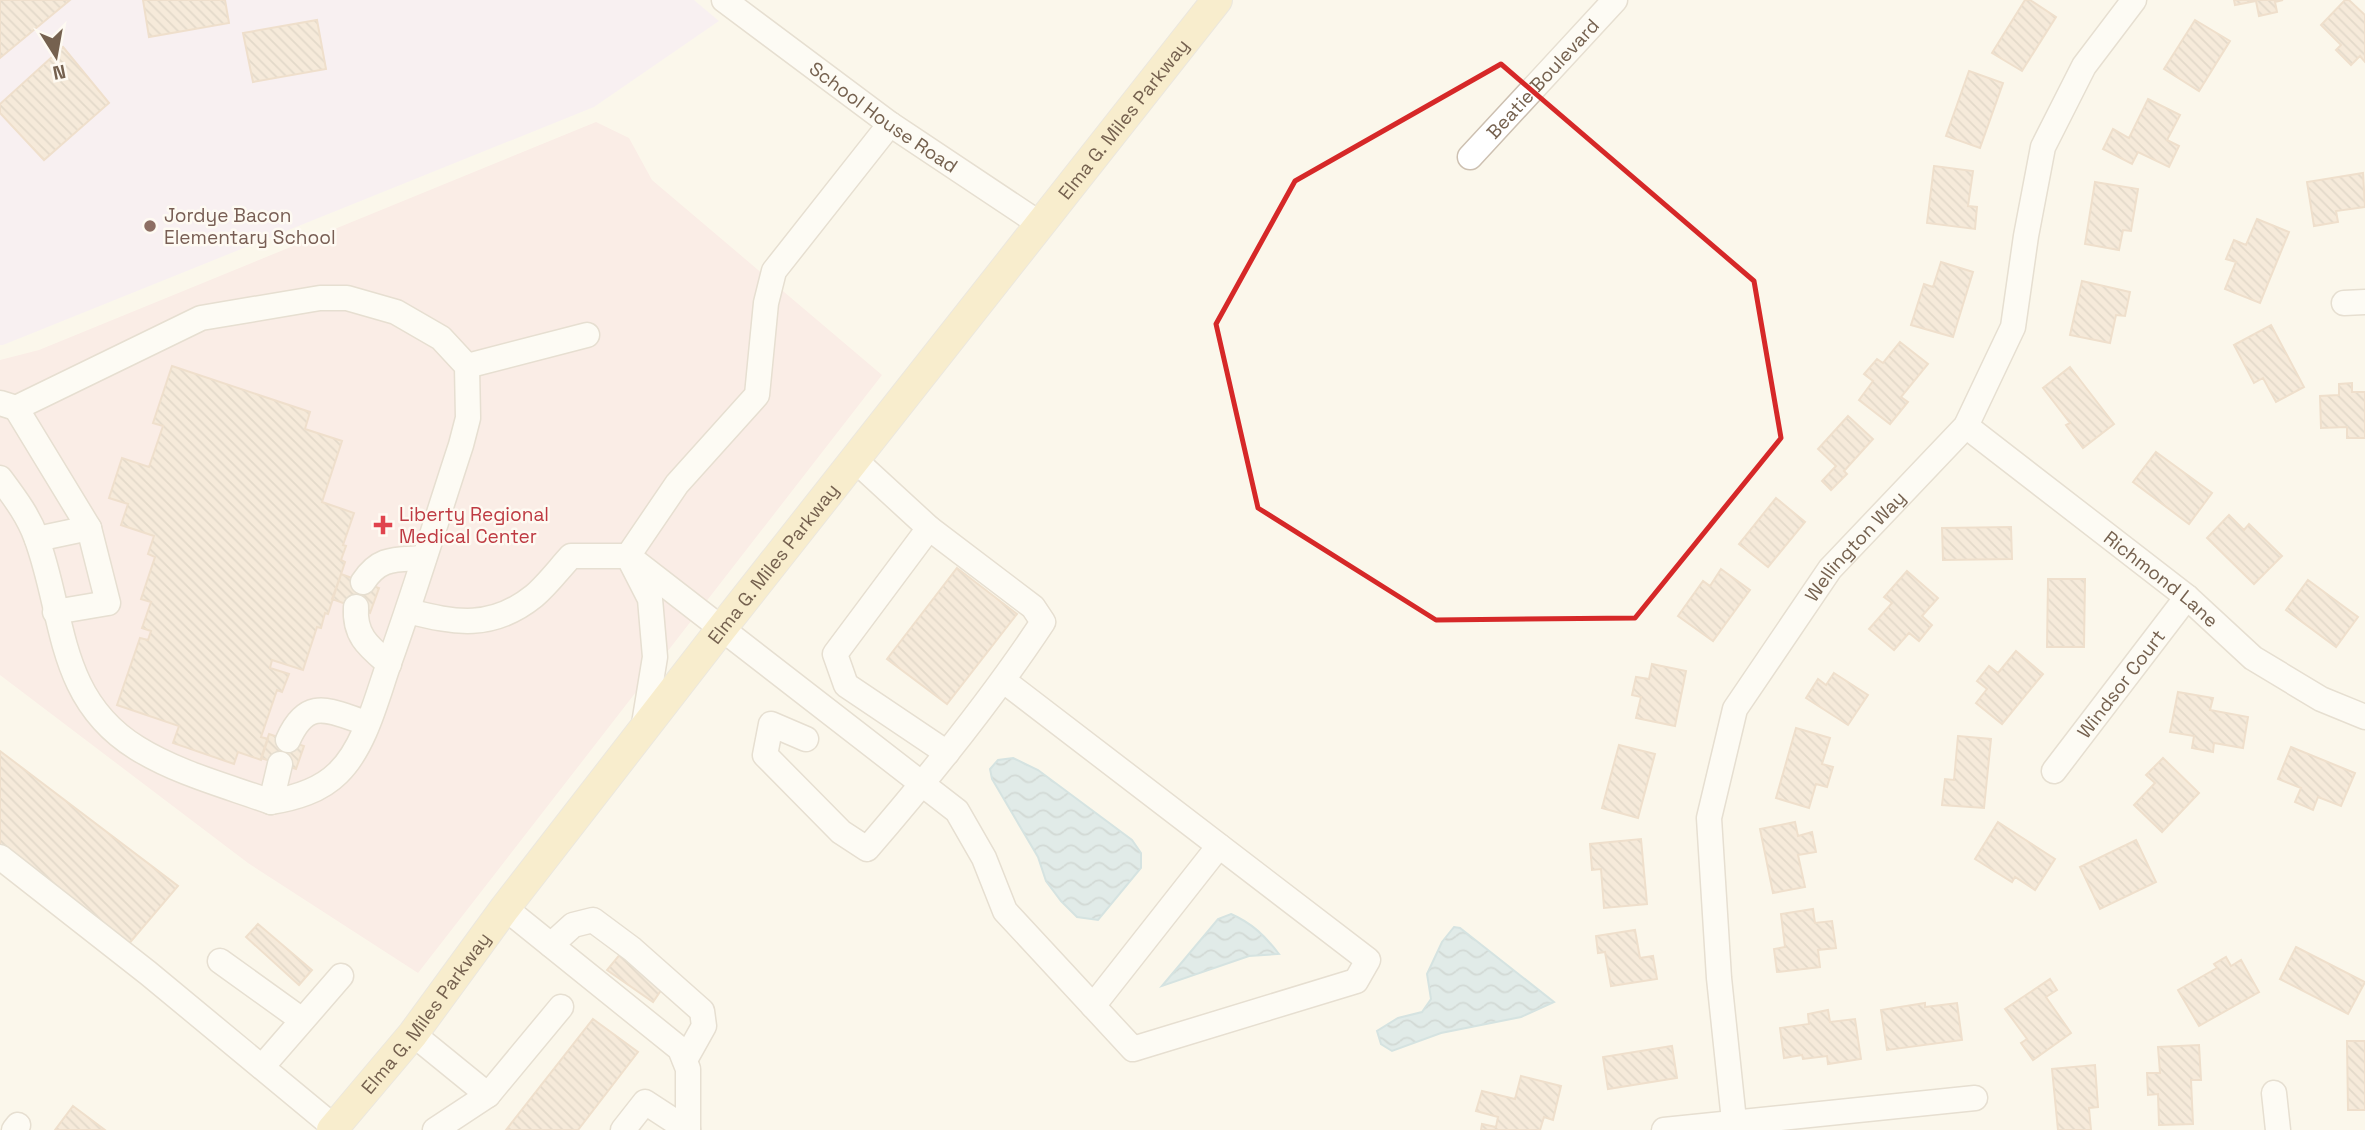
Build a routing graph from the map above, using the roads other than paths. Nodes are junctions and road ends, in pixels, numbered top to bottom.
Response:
1 (1217, 0) edge
2 (1615, 0) edge
3 (2134, 0) edge
4 (728, 2) edge
5 (890, 124) junction
6 (1470, 158) dead end
7 (1040, 224) junction
8 (587, 335) dead end
9 (467, 366) junction
10 (8, 405) edge
11 (1966, 426) junction
12 (855, 460) junction
13 (0, 478) edge
14 (89, 528) junction
15 (929, 528) junction
16 (37, 539) junction
17 (628, 556) junction
18 (424, 558) junction
19 (363, 582) dead end
20 (2187, 597) junction
21 (356, 607) dead end
22 (408, 611) junction
23 (55, 612) junction
24 (722, 628) junction
25 (389, 664) junction
26 (1004, 681) junction
27 (2365, 716) edge
28 (368, 723) junction
29 (643, 732) junction
30 (806, 739) dead end
31 (288, 740) dead end
32 (947, 753) junction
33 (280, 764) dead end
34 (2054, 771) dead end
35 (923, 783) junction
36 (271, 802) junction
37 (1219, 846) junction
38 (0, 858) edge
39 (505, 908) junction
40 (551, 945) junction
41 (220, 961) dead end
42 (341, 976) dead end
43 (1093, 1006) junction
44 (561, 1007) dead end
45 (302, 1020) junction
46 (413, 1034) junction
47 (685, 1060) junction
48 (261, 1067) junction
49 (2274, 1093) dead end
50 (488, 1095) junction
51 (1975, 1098) dead end
52 (1734, 1126) edge
53 (333, 1128) edge
54 (438, 1129) edge
55 (623, 1130) edge
56 (688, 1130) edge
57 (1664, 1130) edge
58 (2278, 1130) edge

1 - 7 main road, Elma G. Miles Parkway
2 - 6 street, Beatie Boulevard
3 - 11 street, Wellington Way
4 - 5 street, School House Road
5 - 7 street, School House Road
5 - 17 street
7 - 12 main road, Elma G. Miles Parkway
8 - 9 street
9 - 10 street
9 - 18 street
10 - 14 street
11 - 20 street, Richmond Lane
11 - 52 street, Wellington Way
12 - 15 street
12 - 24 main road, Elma G. Miles Parkway
13 - 16 street
14 - 16 street
14 - 23 street
15 - 26 street
15 - 32 street
16 - 23 street
17 - 22 street
17 - 24 street
17 - 29 street
18 - 19 street
18 - 22 street
20 - 27 street, Richmond Lane
20 - 34 street, Windsor Court
21 - 25 street
22 - 25 street
23 - 36 street
24 - 29 main road, Elma G. Miles Parkway
24 - 35 street
25 - 28 street
26 - 32 street
26 - 37 street
28 - 31 street
28 - 36 street
29 - 39 main road, Elma G. Miles Parkway
30 - 35 street
32 - 35 street
33 - 36 street
35 - 43 street
37 - 43 street
37 - 43 street
38 - 48 street
39 - 40 street
39 - 46 main road, Elma G. Miles Parkway
40 - 47 street
40 - 47 street
41 - 45 street
42 - 45 street
44 - 50 street
45 - 48 street
46 - 50 street
46 - 53 main road, Elma G. Miles Parkway
47 - 56 street
48 - 53 street
49 - 58 street
50 - 54 street
51 - 52 street
52 - 57 street
55 - 56 street

